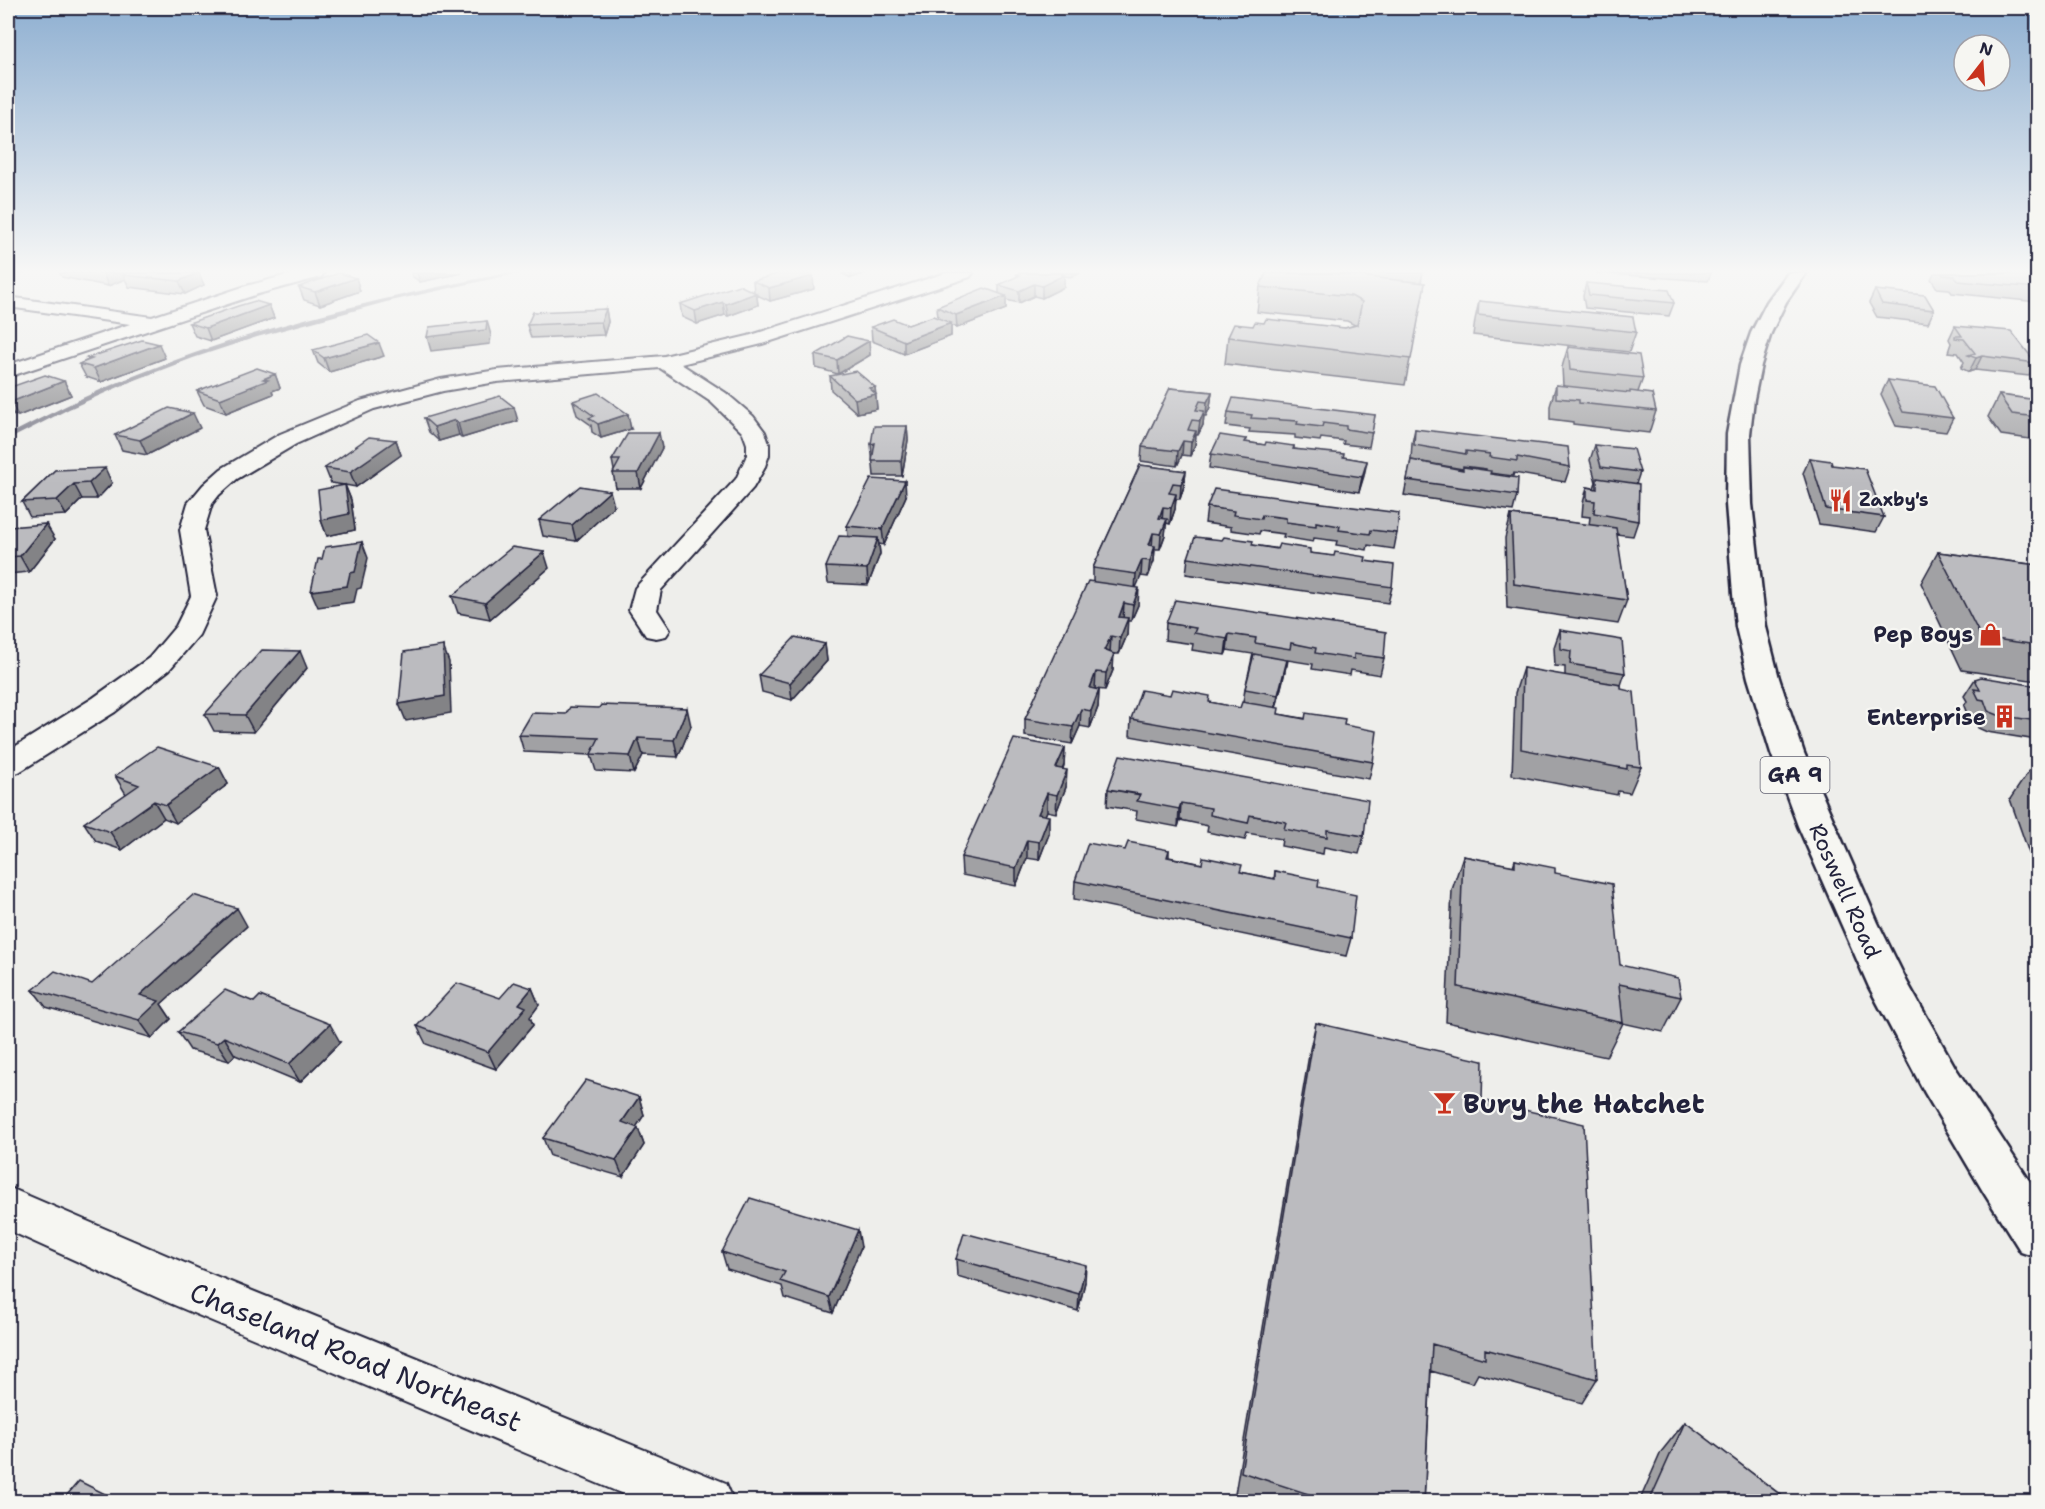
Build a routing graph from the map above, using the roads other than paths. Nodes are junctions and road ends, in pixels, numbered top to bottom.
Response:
1 (90, 343) edge
2 (740, 343) edge
3 (1757, 343) edge
4 (664, 362) junction
5 (8, 371) edge
6 (656, 630) dead end
7 (13, 761) edge
8 (8, 1208) edge
9 (2037, 1236) edge
10 (707, 1502) edge

1 - 5 street
2 - 4 street
3 - 9 main road, Roswell Road / GA 9
4 - 6 street
4 - 7 street
8 - 10 street, Chaseland Road Northeast

